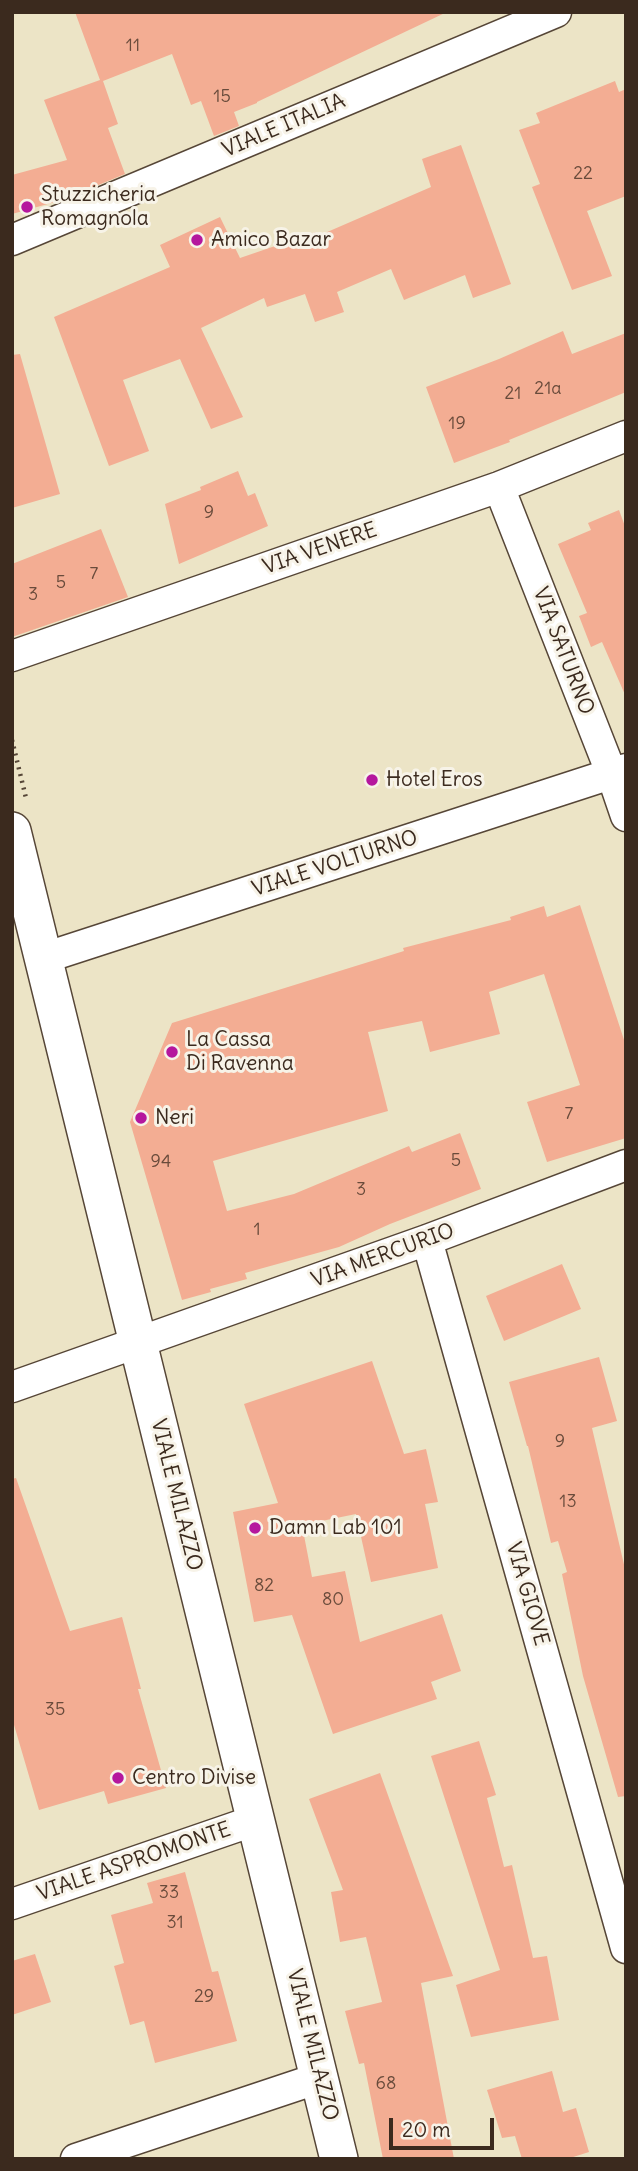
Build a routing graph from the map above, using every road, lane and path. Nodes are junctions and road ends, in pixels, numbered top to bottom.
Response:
1 (556, 12) edge
2 (12, 240) edge
3 (626, 436) edge
4 (499, 487) junction
5 (12, 656) edge
6 (619, 772) edge
7 (626, 817) edge
8 (12, 831) edge
9 (23, 924) edge
10 (44, 958) junction
11 (626, 1165) edge
12 (427, 1240) junction
13 (138, 1342) junction
14 (12, 1387) edge
15 (256, 1820) junction
16 (12, 1904) edge
17 (626, 1948) edge
18 (319, 2078) junction
19 (76, 2159) edge
20 (339, 2159) edge

1 - 2 street, VIALE ITALIA
3 - 4 street, VIA VENERE
4 - 5 street, VIA VENERE
4 - 6 street, VIA SATURNO
6 - 7 street, VIA SATURNO
6 - 10 street, VIALE VOLTURNO
8 - 9 street, VIALE MILAZZO
9 - 10 street, VIALE MILAZZO
10 - 13 street, VIALE MILAZZO
11 - 12 street, VIA MERCURIO
12 - 13 street, VIA MERCURIO
12 - 17 street, VIA GIOVE
13 - 14 street, VIA MERCURIO
13 - 15 street, VIALE MILAZZO
15 - 16 street, VIALE ASPROMONTE
15 - 18 street, VIALE MILAZZO
18 - 19 street
18 - 20 street, VIALE MILAZZO

